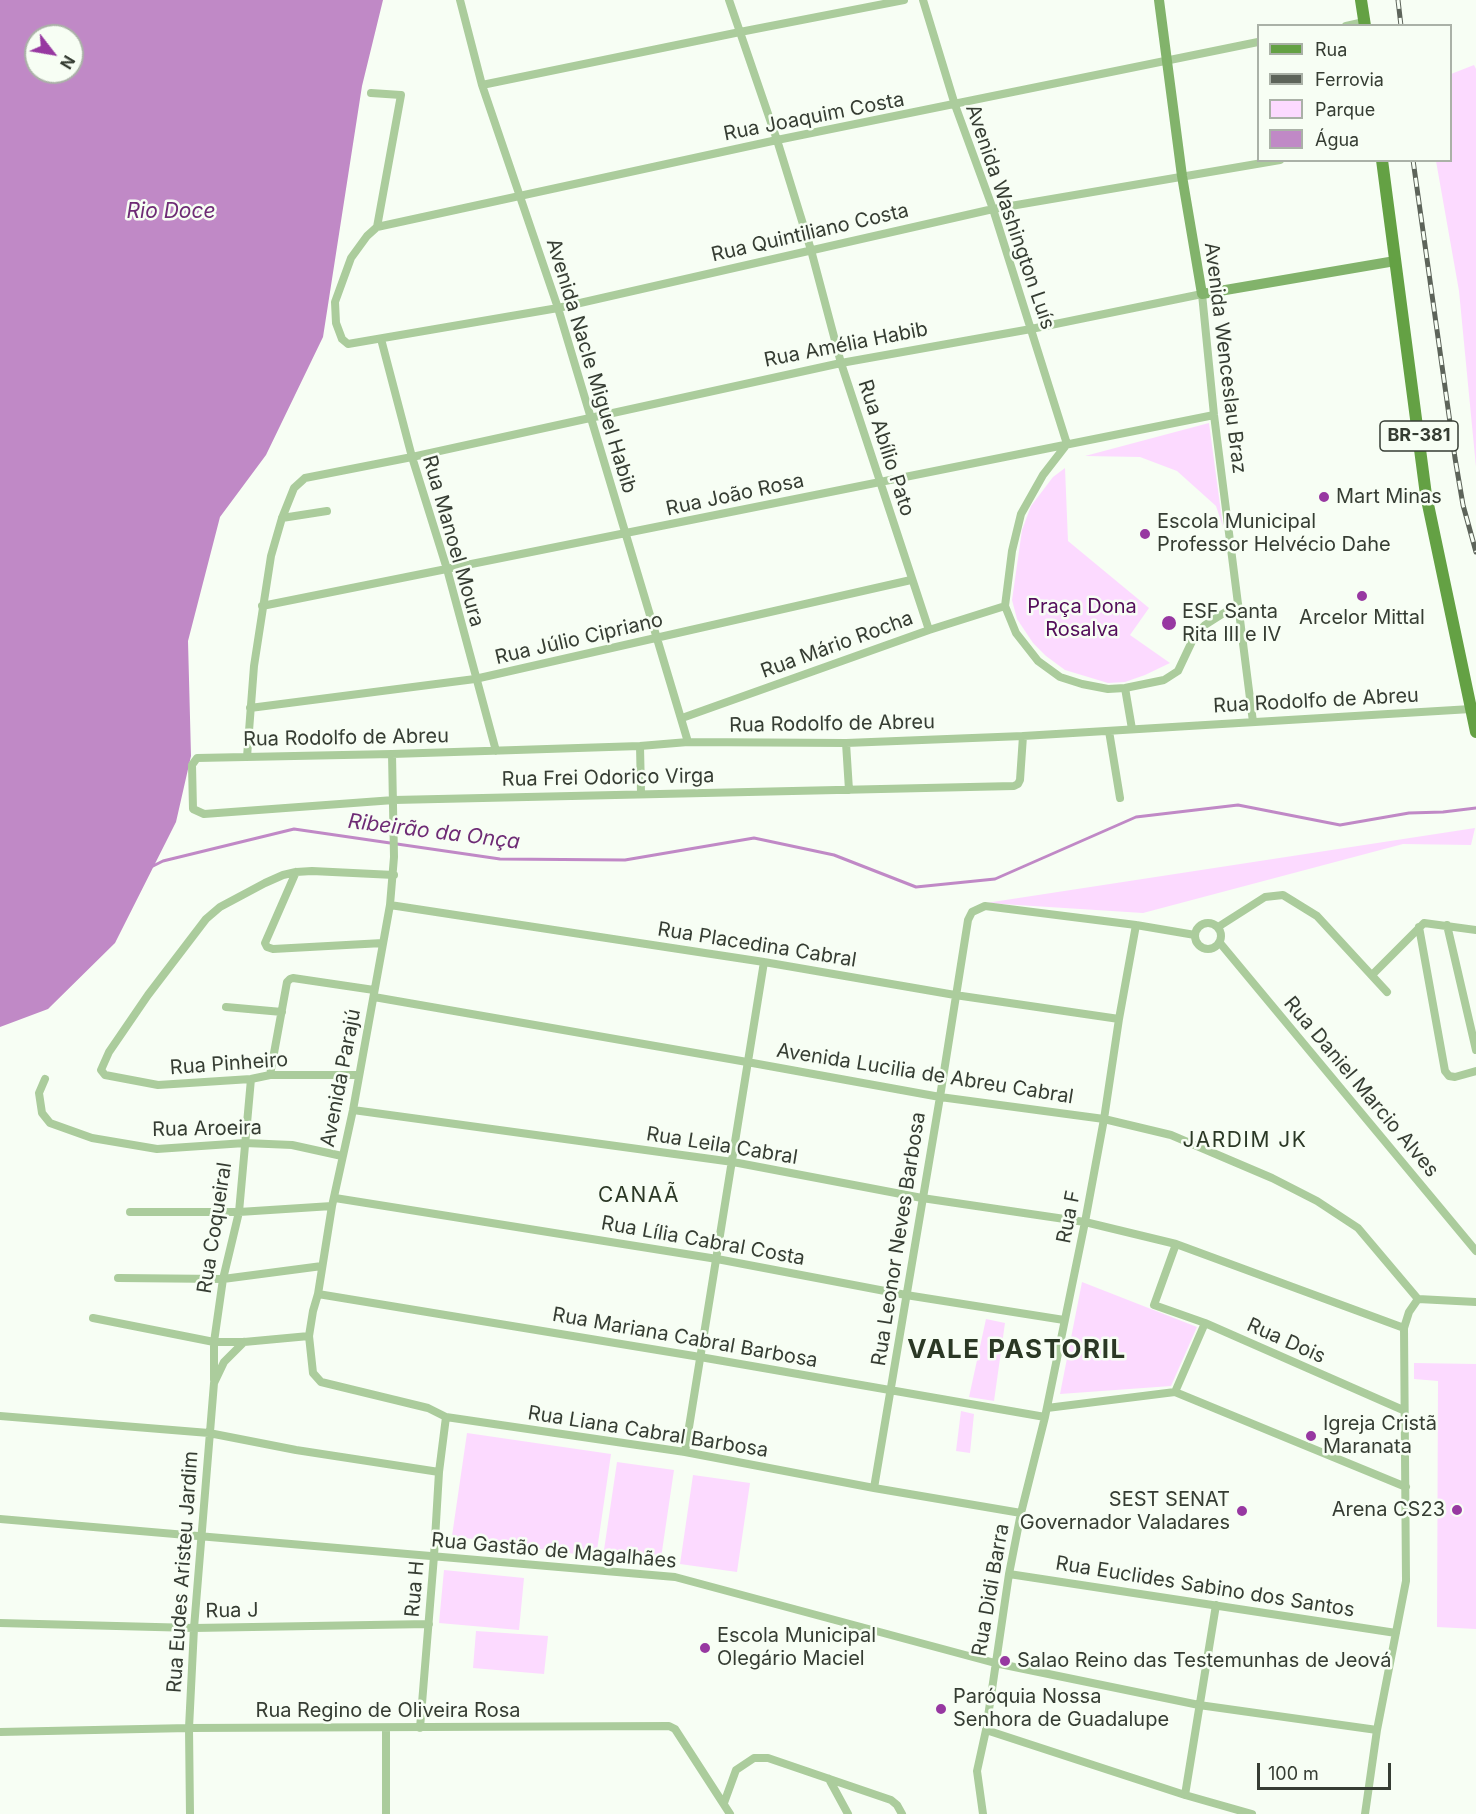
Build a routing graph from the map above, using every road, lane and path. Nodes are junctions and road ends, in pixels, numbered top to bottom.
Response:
1 (460, 0) edge
2 (729, 0) edge
3 (904, 0) edge
4 (923, 0) edge
5 (1159, 0) edge
6 (1361, 0) edge
7 (1364, 24) edge
8 (740, 32) junction
9 (1257, 42) edge
10 (1166, 60) junction
11 (482, 85) junction
12 (371, 93) dead end
13 (955, 105) junction
14 (777, 140) junction
15 (1268, 162) edge
16 (1383, 162) edge
17 (1182, 176) junction
18 (520, 196) junction
19 (993, 209) junction
20 (377, 226) junction
21 (811, 250) junction
22 (1395, 261) junction
23 (1202, 294) junction
24 (558, 308) junction
25 (1031, 329) junction
26 (381, 339) junction
27 (841, 363) junction
28 (1214, 415) junction
29 (591, 418) junction
30 (1066, 444) junction
31 (412, 457) junction
32 (879, 483) junction
33 (327, 511) dead end
34 (282, 518) junction
35 (626, 534) junction
36 (447, 569) junction
37 (912, 580) junction
38 (1238, 604) junction
39 (262, 606) junction
40 (1005, 606) junction
41 (929, 630) junction
42 (656, 639) junction
43 (475, 680) junction
44 (1125, 688) junction
45 (250, 708) junction
46 (1471, 709) junction
47 (682, 718) junction
48 (1253, 722) junction
49 (1132, 729) junction
50 (1109, 731) junction
51 (1476, 732) edge
52 (1023, 736) junction
53 (688, 742) junction
54 (846, 743) junction
55 (640, 746) junction
56 (496, 751) junction
57 (392, 754) junction
58 (247, 757) junction
59 (849, 790) junction
60 (641, 794) junction
61 (1120, 798) dead end
62 (394, 800) junction
63 (198, 812) joint
64 (296, 872) junction
65 (394, 875) junction
66 (390, 905) junction
67 (1136, 924) junction
68 (1448, 926) junction
69 (1218, 927) junction
70 (1419, 927) junction
71 (1476, 930) edge
72 (1195, 935) junction
73 (383, 942) junction
74 (1220, 943) junction
75 (764, 962) junction
76 (1372, 975) junction
77 (1387, 992) dead end
78 (374, 994) junction
79 (955, 995) junction
80 (226, 1007) dead end
81 (282, 1012) junction
82 (1119, 1019) junction
83 (1476, 1050) edge
84 (747, 1062) junction
85 (1476, 1071) edge
86 (270, 1075) junction
87 (359, 1075) junction
88 (45, 1079) dead end
89 (251, 1079) junction
90 (940, 1097) junction
91 (353, 1110) junction
92 (1104, 1119) junction
93 (245, 1143) junction
94 (342, 1156) junction
95 (732, 1162) junction
96 (335, 1198) junction
97 (922, 1198) junction
98 (332, 1206) junction
99 (130, 1212) dead end
100 (239, 1212) junction
101 (1085, 1222) junction
102 (1176, 1244) junction
103 (1476, 1251) edge
104 (717, 1259) junction
105 (322, 1266) junction
106 (118, 1278) dead end
107 (224, 1279) junction
108 (318, 1294) junction
109 (906, 1295) junction
110 (1418, 1299) junction
111 (1476, 1302) edge
112 (93, 1318) dead end
113 (1064, 1320) junction
114 (1205, 1323) junction
115 (1404, 1328) junction
116 (309, 1336) junction
117 (214, 1342) junction
118 (244, 1342) junction
119 (700, 1357) junction
120 (214, 1383) junction
121 (891, 1390) junction
122 (1175, 1392) junction
123 (1403, 1410) junction
124 (1046, 1412) junction
125 (0, 1416) edge
126 (446, 1417) junction
127 (209, 1433) junction
128 (685, 1452) junction
129 (439, 1472) junction
130 (1406, 1487) junction
131 (874, 1488) junction
132 (1021, 1513) junction
133 (0, 1519) edge
134 (201, 1537) junction
135 (434, 1556) junction
136 (1009, 1574) junction
137 (1216, 1605) junction
138 (0, 1623) edge
139 (429, 1624) junction
140 (194, 1628) junction
141 (1396, 1633) junction
142 (995, 1664) junction
143 (1199, 1705) junction
144 (189, 1728) junction
145 (386, 1728) junction
146 (420, 1728) junction
147 (986, 1730) junction
148 (1377, 1730) junction
149 (0, 1732) edge
150 (829, 1779) junction
151 (1185, 1795) junction
152 (724, 1803) junction
153 (190, 1814) edge
154 (386, 1814) edge
155 (730, 1814) edge
156 (848, 1814) edge
157 (902, 1814) edge
158 (983, 1814) edge
159 (1252, 1814) edge
160 (1365, 1814) edge

1 - 11 street, Avenida Nacle Miguel Habib
2 - 8 street, Rua Abílio Pato
3 - 8 street
4 - 13 street, Avenida Washington Luís
5 - 10 street, Avenida Wenceslau Braz
6 - 7 main road
8 - 11 street
8 - 14 street, Rua Abílio Pato
9 - 10 street, Rua Joaquim Costa
10 - 13 street, Rua Joaquim Costa
10 - 17 street, Avenida Wenceslau Braz
11 - 18 street, Avenida Nacle Miguel Habib
12 - 20 street
13 - 14 street, Rua Joaquim Costa
13 - 19 street, Avenida Washington Luís
14 - 18 street, Rua Joaquim Costa
14 - 21 street, Rua Abílio Pato
15 - 17 street, Rua Quintiliano Costa
16 - 22 main road, BR-381
17 - 19 street, Rua Quintiliano Costa
17 - 23 street, Avenida Wenceslau Braz
18 - 20 street, Rua Joaquim Costa
18 - 24 street, Avenida Nacle Miguel Habib
19 - 21 street, Rua Quintiliano Costa
19 - 25 street, Avenida Washington Luís
20 - 26 street, Rua Quintiliano Costa
21 - 24 street, Rua Quintiliano Costa
21 - 27 street, Rua Abílio Pato
22 - 23 street, Rua Amélia Habib
22 - 46 main road, BR-381
23 - 25 street, Rua Amélia Habib
23 - 28 street, Avenida Wenceslau Braz
24 - 26 street, Rua Quintiliano Costa
24 - 29 street, Avenida Nacle Miguel Habib
25 - 27 street, Rua Amélia Habib
25 - 30 street, Avenida Washington Luís
26 - 31 street, Rua Manoel Moura
27 - 29 street, Rua Amélia Habib
27 - 32 street, Rua Abílio Pato
28 - 30 street, Rua João Rosa
28 - 38 street, Avenida Wenceslau Braz
29 - 31 street, Rua Amélia Habib
29 - 35 street, Avenida Nacle Miguel Habib
30 - 32 street, Rua João Rosa
30 - 40 street
31 - 34 street, Rua Amélia Habib
31 - 36 street, Rua Manoel Moura
32 - 35 street, Rua João Rosa
32 - 37 street, Rua Abílio Pato
33 - 34 street
34 - 39 street
35 - 36 street, Rua João Rosa
35 - 42 street, Avenida Nacle Miguel Habib
36 - 39 street, Rua João Rosa
36 - 43 street, Rua Manoel Moura
37 - 41 street, Rua Abílio Pato
37 - 42 street, Rua Júlio Cipriano
38 - 44 street
38 - 48 street, Avenida Wenceslau Braz
39 - 45 street
40 - 41 street, Rua Mário Rocha
40 - 44 street
41 - 47 street, Rua Mário Rocha
42 - 43 street, Rua Júlio Cipriano
42 - 47 street, Avenida Nacle Miguel Habib
43 - 45 street, Rua Júlio Cipriano
43 - 56 street, Rua Manoel Moura
44 - 49 street
45 - 58 street
46 - 48 street, Rua Rodolfo de Abreu
46 - 51 main road, BR-381
47 - 53 street, Avenida Nacle Miguel Habib
48 - 49 street, Rua Rodolfo de Abreu
49 - 50 street, Rua Rodolfo de Abreu
50 - 52 street, Rua Rodolfo de Abreu
50 - 61 street
52 - 54 street, Rua Rodolfo de Abreu
52 - 59 street, Rua Frei Odorico Virga
53 - 54 street, Rua Rodolfo de Abreu
53 - 55 street, Rua Rodolfo de Abreu
54 - 59 street
55 - 56 street, Rua Rodolfo de Abreu
55 - 60 street
56 - 57 street, Rua Rodolfo de Abreu
57 - 58 street, Rua Rodolfo de Abreu
57 - 62 street, Avenida Parajú
58 - 63 street, Rua Rodolfo de Abreu
59 - 60 street, Rua Frei Odorico Virga
60 - 62 street, Rua Frei Odorico Virga
62 - 63 street, Rua Frei Odorico Virga
62 - 65 street, Avenida Parajú
64 - 65 street
64 - 73 street
64 - 89 street, Rua Pinheiro
65 - 66 street, Avenida Parajú
66 - 73 street, Avenida Parajú
66 - 75 street, Rua Placedina Cabral
67 - 72 street
67 - 79 street, Rua Leonor Neves Barbosa
67 - 82 street, Rua F
68 - 70 street
68 - 71 street
68 - 83 street
69 - 72 street
69 - 74 street
69 - 76 street
70 - 76 street
70 - 85 street
72 - 74 street
73 - 78 street, Avenida Parajú
74 - 103 street, Rua Daniel Marcio Alves
75 - 79 street, Rua Placedina Cabral
75 - 84 street
76 - 77 street
78 - 81 street, Avenida Lucilia de Abreu Cabral
78 - 84 street, Avenida Lucilia de Abreu Cabral
78 - 87 street, Avenida Parajú
79 - 82 street, Rua Placedina Cabral
79 - 90 street, Rua Leonor Neves Barbosa
80 - 81 street
81 - 86 street
82 - 92 street, Rua F
84 - 90 street, Avenida Lucilia de Abreu Cabral
84 - 95 street
86 - 87 street, Rua Pinheiro
86 - 89 street, Rua Pinheiro
87 - 91 street, Avenida Parajú
88 - 93 street, Rua Aroeira
89 - 93 street, Rua Coqueiral
90 - 92 street, Avenida Lucilia de Abreu Cabral
90 - 97 street, Rua Leonor Neves Barbosa
91 - 94 street, Avenida Parajú
91 - 95 street, Rua Leila Cabral
92 - 101 street, Rua F
92 - 110 street, Avenida Lucilia de Abreu Cabral
93 - 94 street, Rua Aroeira
93 - 100 street, Rua Coqueiral
94 - 96 street, Avenida Parajú
95 - 97 street, Rua Leila Cabral
95 - 104 street
96 - 98 street, Avenida Parajú
96 - 104 street, Rua Lília Cabral Costa
97 - 101 street, Rua Leila Cabral
97 - 109 street, Rua Leonor Neves Barbosa
98 - 100 street
98 - 105 street, Avenida Parajú
99 - 100 street
100 - 107 street, Rua Coqueiral
101 - 102 street, Rua Leila Cabral
101 - 113 street, Rua F
102 - 114 street, Rua Dois
102 - 115 street, Rua Leila Cabral
104 - 109 street, Rua Lília Cabral Costa
104 - 119 street
105 - 107 street
105 - 108 street, Avenida Parajú
106 - 107 street
107 - 117 street, Rua Coqueiral
108 - 116 street, Avenida Parajú
108 - 119 street, Rua Mariana Cabral Barbosa
109 - 113 street, Rua Lília Cabral Costa
109 - 121 street, Rua Leonor Neves Barbosa
110 - 111 street
110 - 115 street
112 - 117 street
113 - 124 street, Rua F
114 - 122 street
114 - 123 street, Rua Dois
115 - 123 street
116 - 118 street
116 - 126 street, Rua Liana Cabral Barbosa
117 - 118 street
117 - 120 street, Rua Coqueiral
118 - 120 street, Rua Eudes Aristeu Jardim
119 - 121 street, Rua Mariana Cabral Barbosa
119 - 128 street
120 - 127 street, Rua Eudes Aristeu Jardim
121 - 124 street, Rua Mariana Cabral Barbosa
121 - 131 street, Rua Leonor Neves Barbosa
122 - 124 street, Rua Mariana Cabral Barbosa
122 - 130 street
123 - 130 street
124 - 132 street, Rua F
125 - 127 street
126 - 128 street, Rua Liana Cabral Barbosa
126 - 129 street, Rua H
127 - 129 street
127 - 134 street, Rua Eudes Aristeu Jardim
128 - 131 street, Rua Liana Cabral Barbosa
129 - 135 street, Rua H
130 - 141 street
131 - 132 street, Rua Liana Cabral Barbosa
132 - 136 street, Rua Didi Barra
133 - 134 street, Rua Gastão de Magalhães
134 - 135 street, Rua Gastão de Magalhães
134 - 140 street, Rua Eudes Aristeu Jardim
135 - 139 street, Rua H
135 - 142 street, Rua Gastão de Magalhães
136 - 137 street, Rua Euclides Sabino dos Santos
136 - 142 street, Rua Didi Barra
137 - 141 street, Rua Euclides Sabino dos Santos
137 - 143 street
138 - 140 street, Rua J
139 - 140 street, Rua J
139 - 146 street, Rua H
140 - 144 street, Rua Eudes Aristeu Jardim
141 - 148 street
142 - 143 street, Rua Gastão de Magalhães
142 - 147 street, Rua Didi Barra
143 - 148 street, Rua Gastão de Magalhães
143 - 151 street
144 - 145 street, Rua Regino de Oliveira Rosa
144 - 149 street, Rua Regino de Oliveira Rosa
144 - 153 street, Rua Eudes Aristeu Jardim
145 - 146 street, Rua Regino de Oliveira Rosa
145 - 154 street
146 - 152 street, Rua Regino de Oliveira Rosa
147 - 151 street
147 - 158 street, Rua Didi Barra
148 - 160 street
150 - 152 street
150 - 156 street
150 - 157 street
151 - 159 street
152 - 155 street, Rua Regino de Oliveira Rosa

